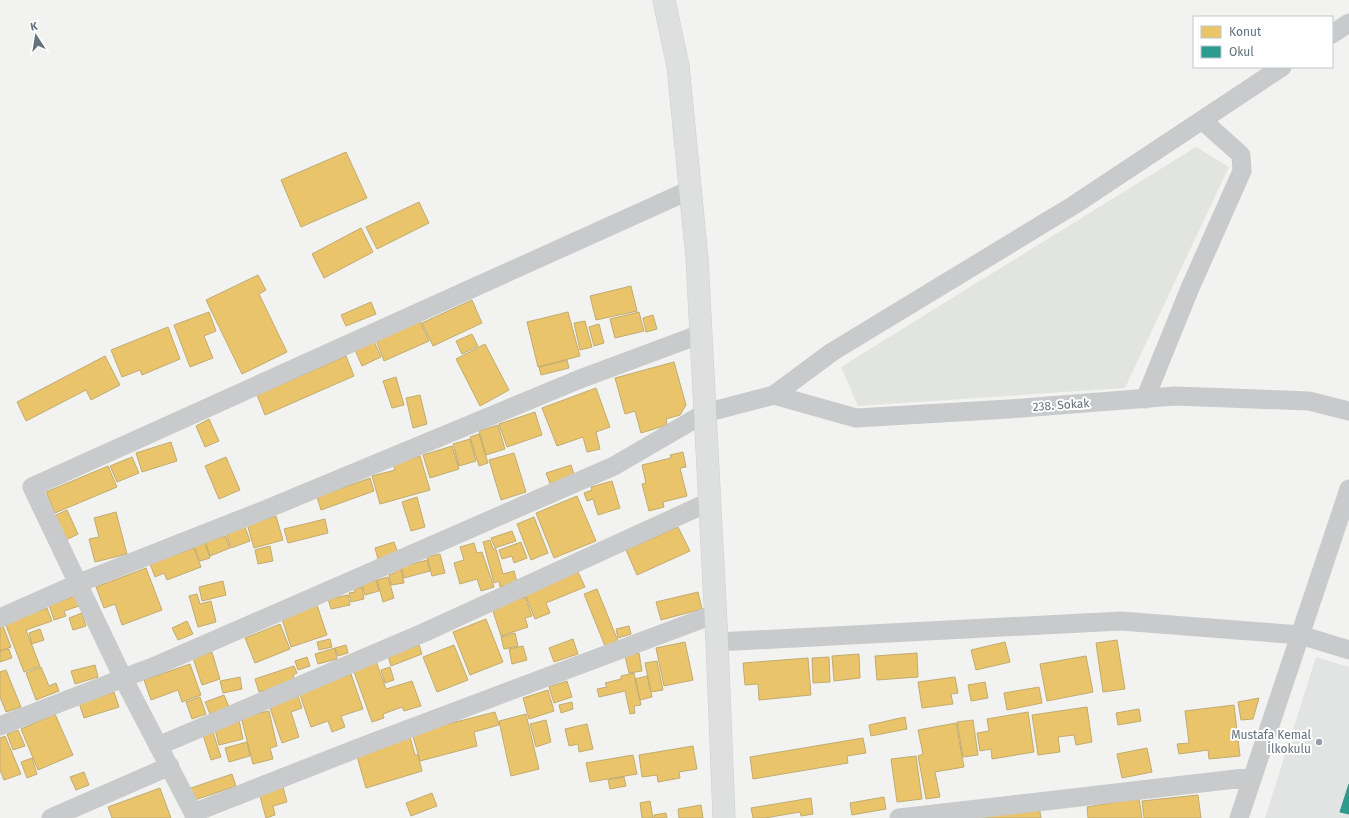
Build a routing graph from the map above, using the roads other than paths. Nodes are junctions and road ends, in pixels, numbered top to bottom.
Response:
1 (664, 0) edge
2 (1349, 23) edge
3 (1333, 33) edge
4 (1280, 68) edge
5 (1202, 120) junction
6 (690, 190) junction
7 (701, 334) junction
8 (774, 395) junction
9 (1145, 399) junction
10 (1349, 411) edge
11 (705, 413) junction
12 (1349, 489) edge
13 (709, 502) junction
14 (79, 583) junction
15 (715, 614) junction
16 (0, 618) edge
17 (1300, 635) junction
18 (716, 642) junction
19 (1349, 650) edge
20 (124, 678) junction
21 (0, 726) edge
22 (158, 746) junction
23 (170, 766) junction
24 (1253, 777) junction
25 (195, 815) edge
26 (51, 818) edge
27 (724, 818) edge
28 (899, 818) edge
29 (1239, 818) edge

1 - 6 street
2 - 3 street
4 - 5 street
5 - 8 street
5 - 9 street
6 - 7 street
6 - 14 street
7 - 11 street
7 - 14 street
8 - 9 street, 238. Sokak
8 - 11 street
9 - 10 street, 238. Sokak
11 - 13 street
11 - 20 street
12 - 17 street
13 - 15 street
13 - 22 street
14 - 16 street
14 - 20 street
15 - 18 street
15 - 25 street
17 - 18 street
17 - 19 street
17 - 24 street
18 - 27 street
20 - 21 street
20 - 22 street
22 - 23 street
23 - 25 street
23 - 26 street
24 - 28 street
24 - 29 street

